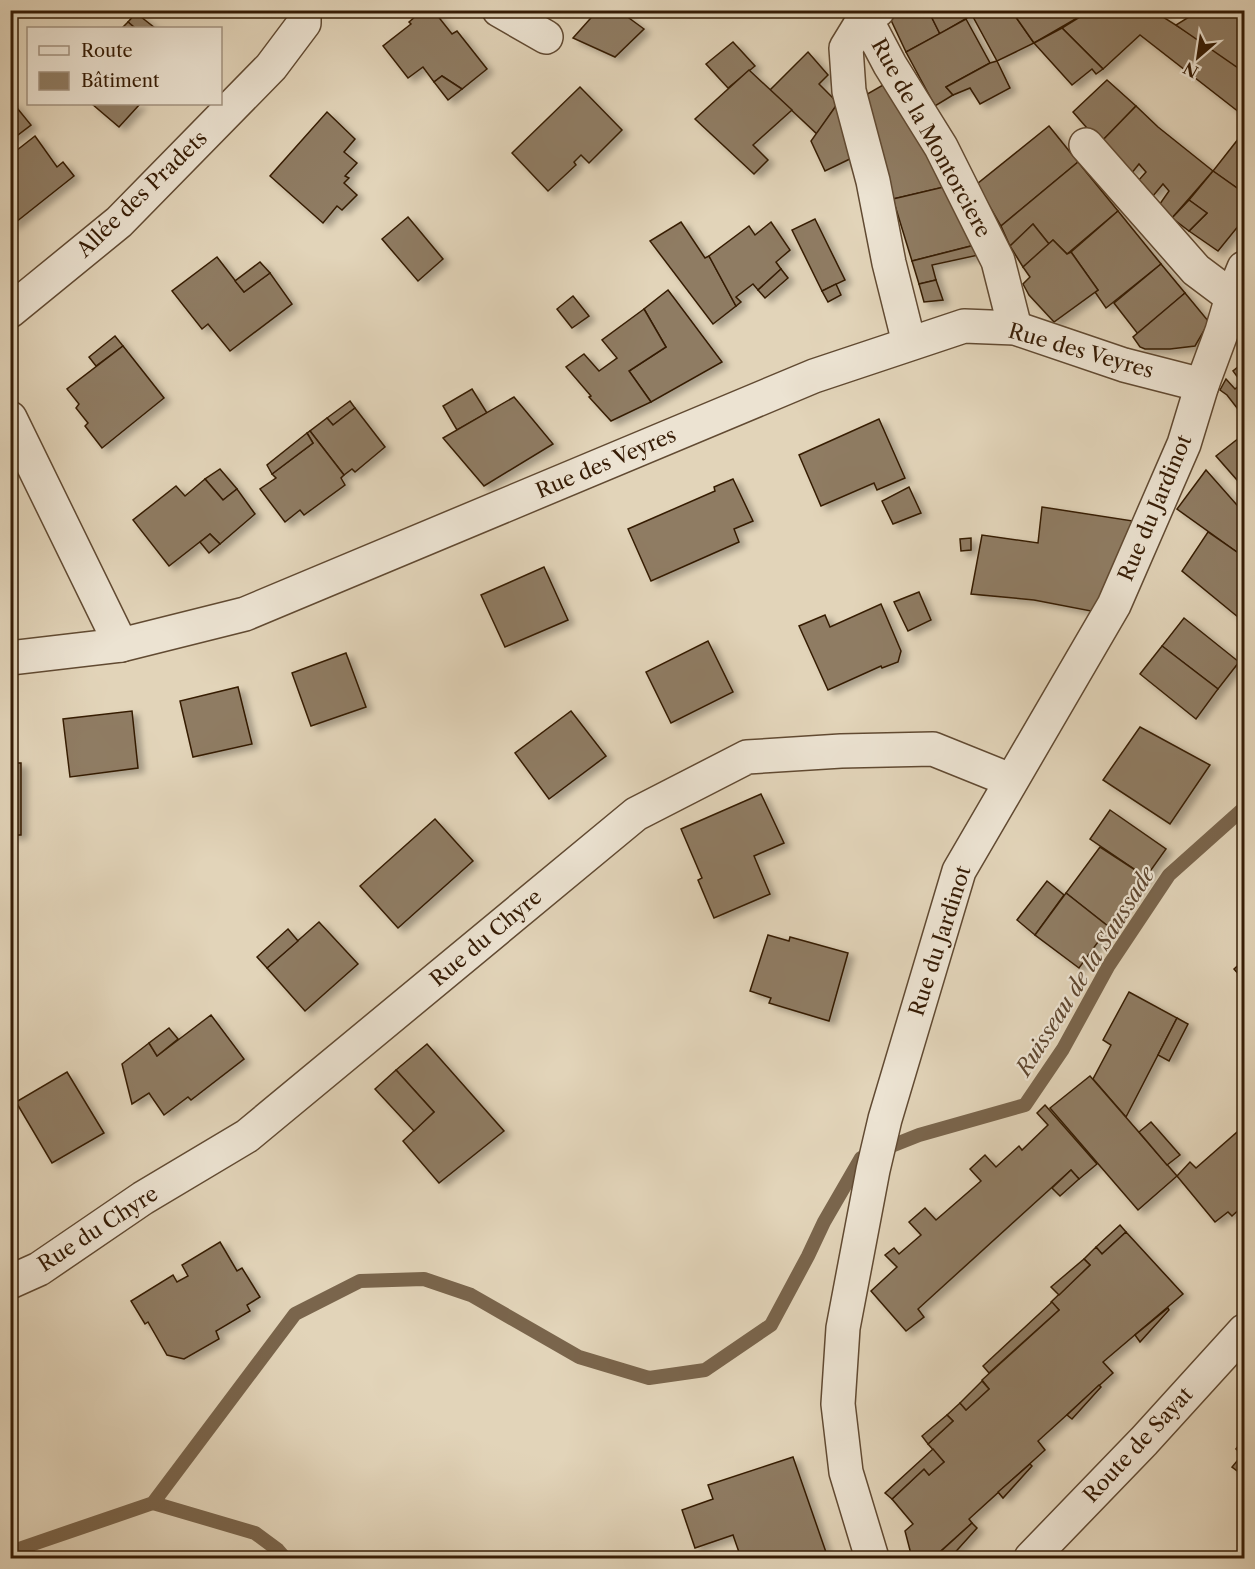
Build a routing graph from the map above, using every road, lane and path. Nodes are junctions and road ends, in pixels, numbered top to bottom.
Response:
1 (304, 10) edge
2 (499, 10) edge
3 (868, 13) edge
4 (546, 37) dead end
5 (1086, 145) dead end
6 (1238, 282) edge
7 (10, 311) edge
8 (1015, 328) junction
9 (1233, 334) edge
10 (909, 343) junction
11 (1202, 385) junction
12 (10, 418) edge
13 (121, 645) junction
14 (10, 658) edge
15 (1010, 780) junction
16 (10, 1282) edge
17 (1245, 1330) edge
18 (872, 1558) edge
19 (1031, 1558) edge

1 - 7 street, Allée des Pradets
2 - 4 street
3 - 8 street, Rue de la Montorciere
3 - 10 street, Rue de la Montorciere
5 - 6 street
6 - 9 street, Rue du Jardinot
8 - 10 street, Rue des Veyres
8 - 11 street, Rue des Veyres
9 - 11 street, Rue du Jardinot
10 - 13 street, Rue des Veyres
11 - 15 street, Rue du Jardinot
12 - 13 street
13 - 14 street, Rue des Veyres
15 - 16 street, Rue du Chyre
15 - 18 street, Rue du Jardinot
17 - 19 street, Route de Sayat

